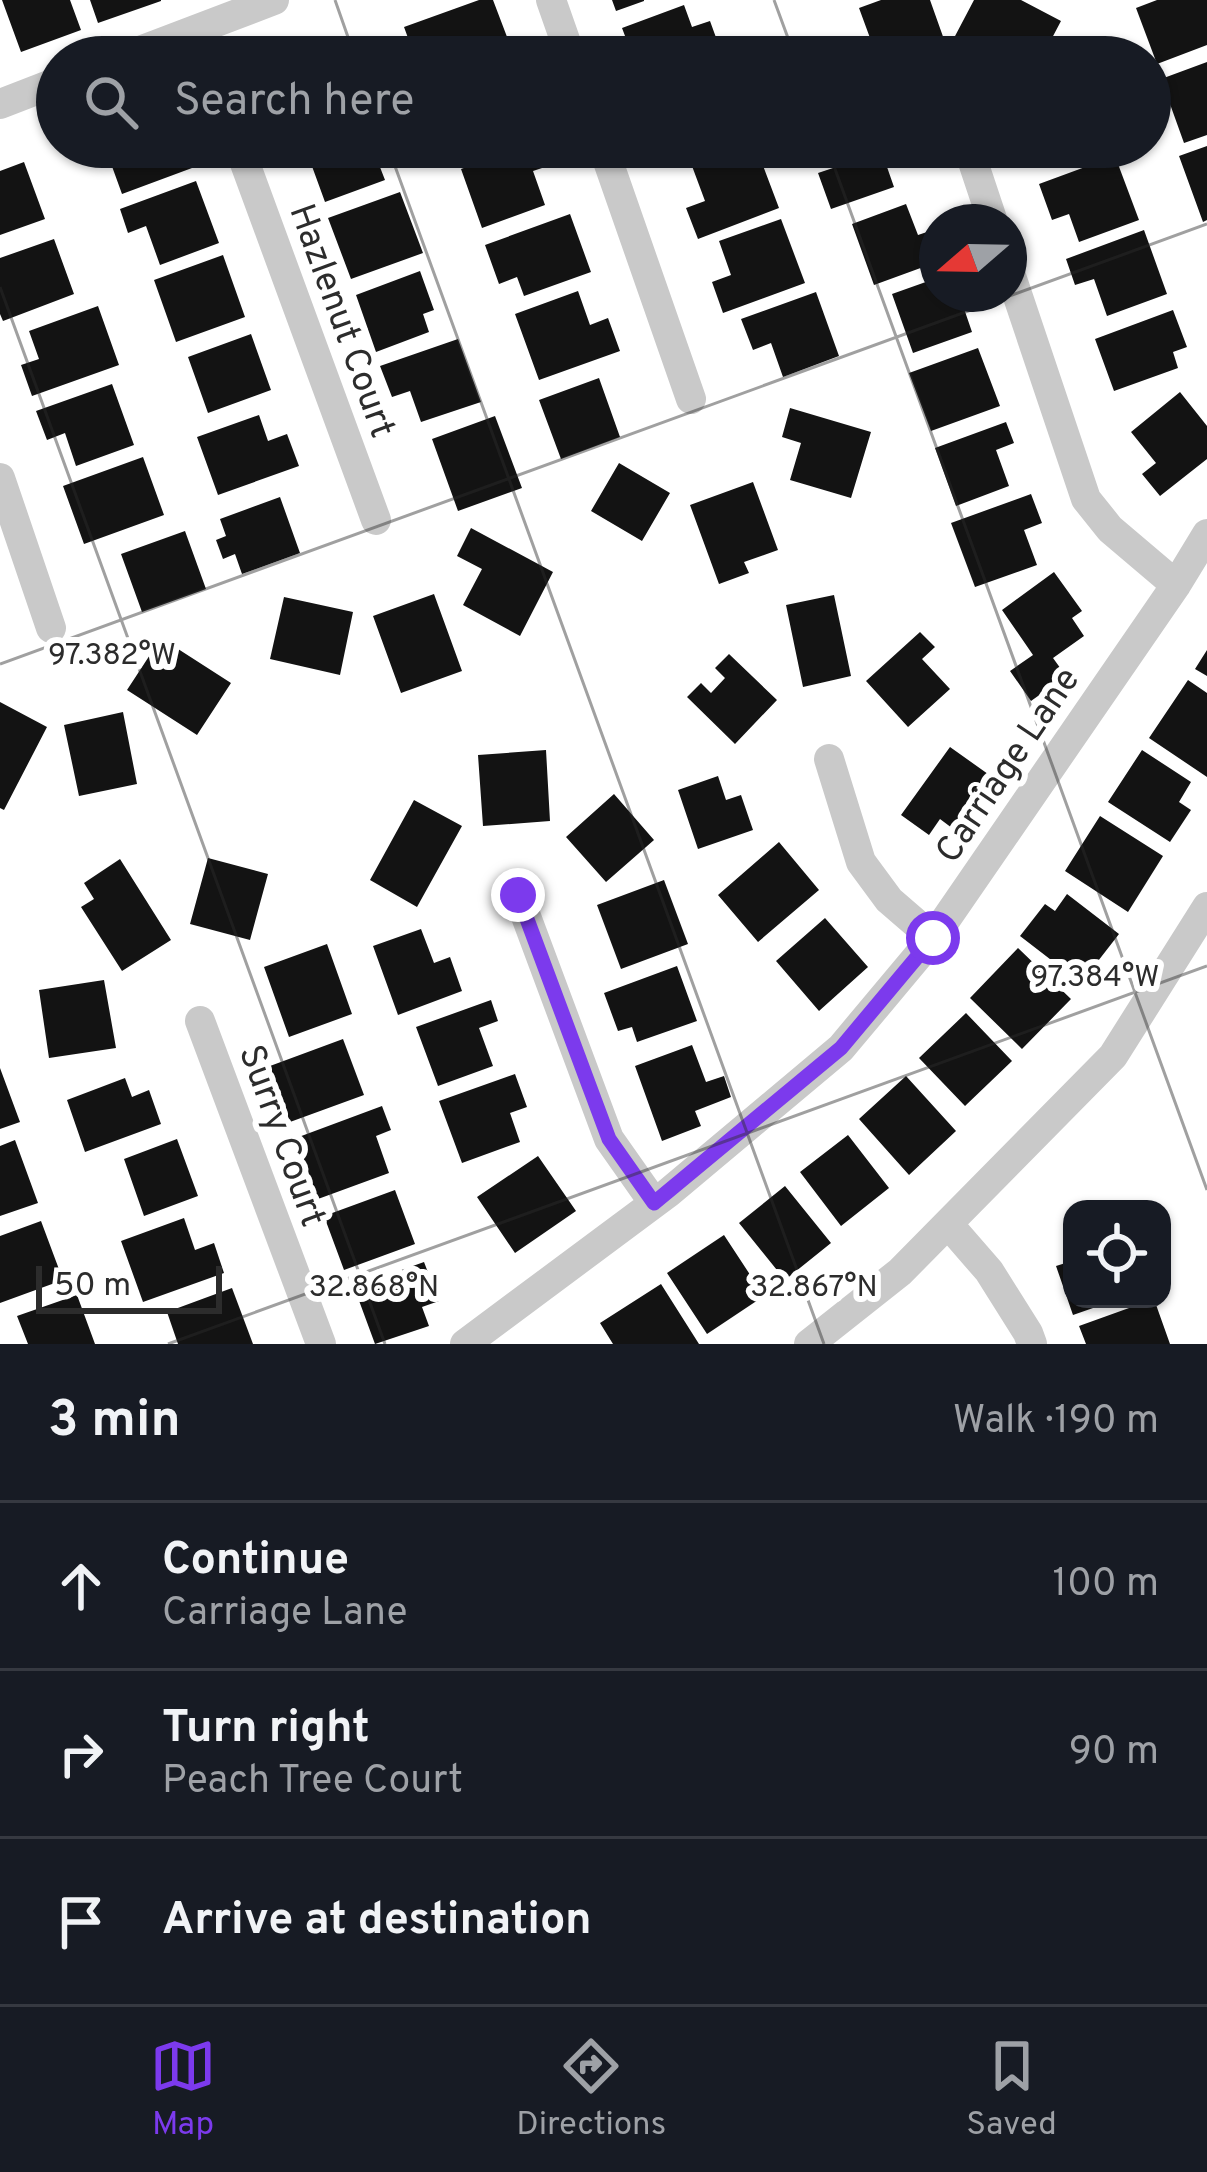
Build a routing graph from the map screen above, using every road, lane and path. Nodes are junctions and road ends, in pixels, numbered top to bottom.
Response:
1 (274, 0) edge
2 (551, 0) edge
3 (213, 36) edge
4 (564, 36) edge
5 (36, 90) edge
6 (0, 104) edge
7 (247, 168) edge
8 (610, 168) edge
9 (975, 168) edge
10 (987, 204) edge
11 (1023, 312) edge
12 (691, 399) dead end
13 (0, 478) edge
14 (376, 520) dead end
15 (1207, 534) edge
16 (1176, 585) junction
17 (51, 628) dead end
18 (829, 759) dead end
19 (518, 895) dead end
20 (1202, 926) edge
21 (933, 938) junction
22 (200, 1021) dead end
23 (654, 1203) junction
24 (949, 1225) junction
25 (321, 1344) edge
26 (465, 1344) edge
27 (809, 1344) edge
28 (1032, 1344) edge

1 - 3 street
2 - 4 street
5 - 6 street
7 - 14 street, Hazlenut Court
8 - 12 street
9 - 10 street
11 - 16 street
13 - 17 street
15 - 16 street, Carriage Lane
16 - 21 street, Carriage Lane
18 - 21 street
19 - 23 street
20 - 24 street
21 - 23 street, Carriage Lane
22 - 25 street, Surry Court
23 - 26 street, Carriage Lane
24 - 27 street
24 - 28 street

